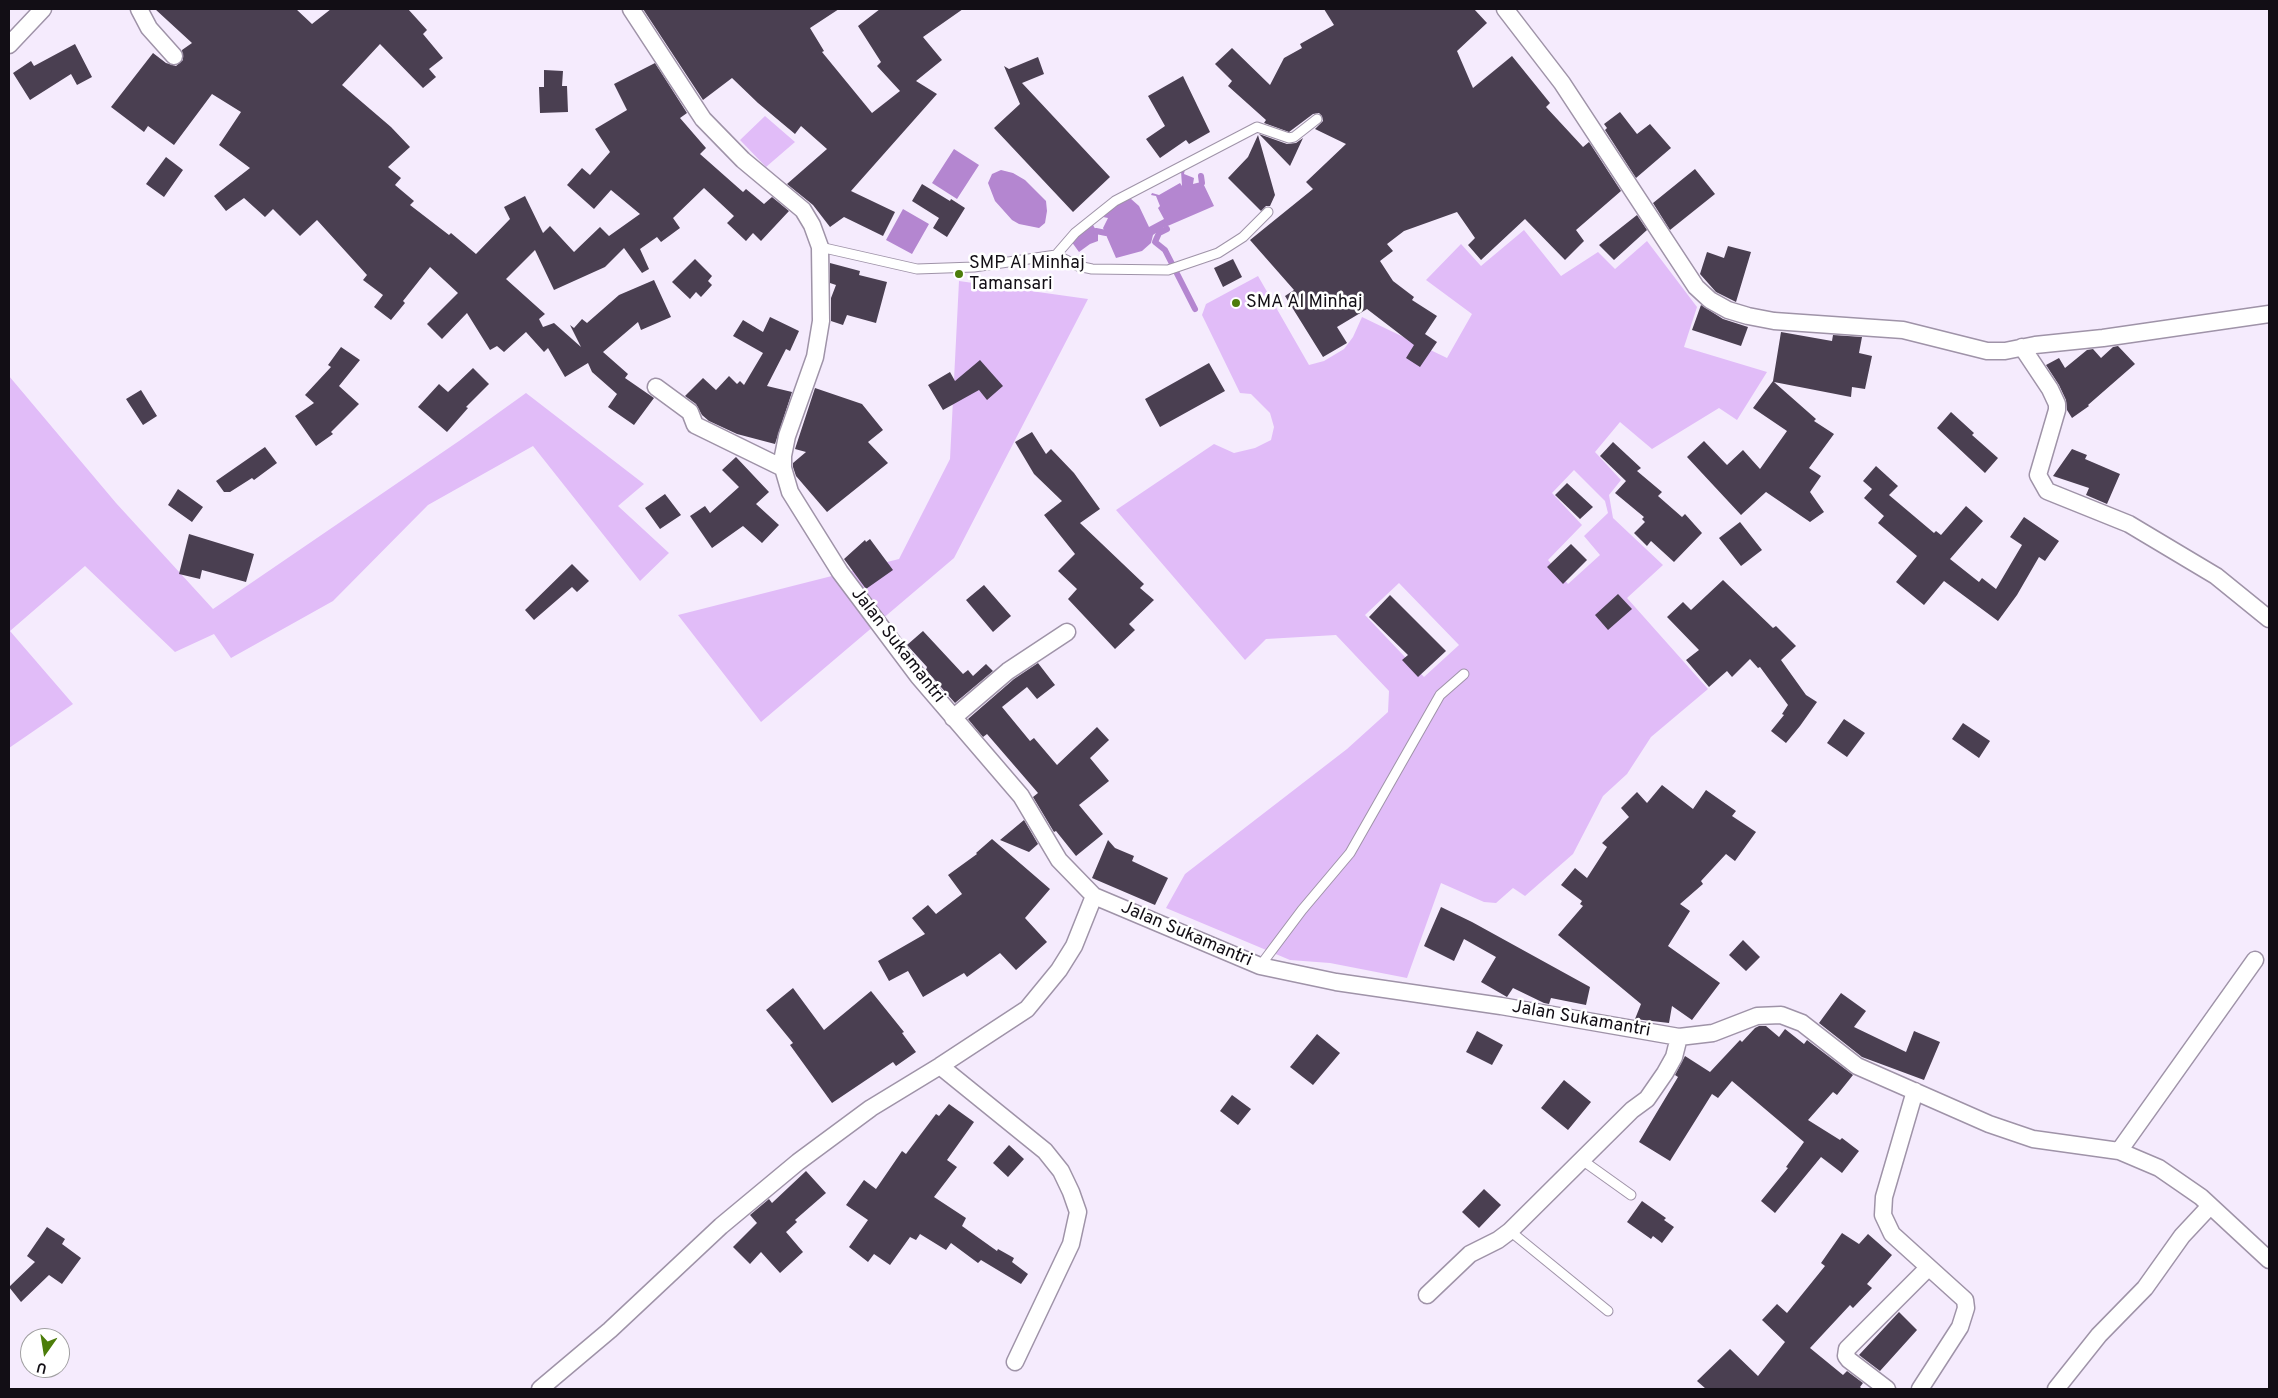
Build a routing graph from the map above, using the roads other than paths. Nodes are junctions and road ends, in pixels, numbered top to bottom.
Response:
1 (43, 9) edge
2 (139, 9) edge
3 (631, 9) edge
4 (1505, 9) edge
5 (9, 45) edge
6 (174, 56) dead end
7 (1317, 119) dead end
8 (1268, 212) dead end
9 (820, 247) junction
10 (1056, 256) junction
11 (2269, 314) edge
12 (2022, 347) junction
13 (656, 387) dead end
14 (783, 468) junction
15 (2269, 619) edge
16 (1067, 632) dead end
17 (1464, 674) dead end
18 (954, 718) junction
19 (1094, 896) junction
20 (2255, 960) dead end
21 (1260, 966) junction
22 (1679, 1036) junction
23 (940, 1066) junction
24 (1915, 1091) junction
25 (2120, 1151) junction
26 (1582, 1160) junction
27 (1631, 1195) dead end
28 (2210, 1206) junction
29 (1510, 1231) junction
30 (2269, 1260) edge
31 (1928, 1268) junction
32 (1427, 1295) dead end
33 (1608, 1312) dead end
34 (1015, 1362) dead end
35 (540, 1389) edge
36 (1887, 1389) edge
37 (1920, 1389) edge
38 (2056, 1389) edge

1 - 5 street
2 - 6 street
3 - 9 street, Jalan Sukamantri
4 - 12 street
7 - 10 lane
8 - 10 lane
9 - 10 lane
9 - 14 street, Jalan Sukamantri
11 - 12 street
12 - 15 street
13 - 14 street
14 - 18 street, Jalan Sukamantri
16 - 18 street
17 - 21 lane
18 - 19 street, Jalan Sukamantri
19 - 21 street, Jalan Sukamantri
19 - 23 street
20 - 25 street
21 - 22 street, Jalan Sukamantri
22 - 24 street, Jalan Sukamantri
22 - 26 street
23 - 34 street
23 - 35 street
24 - 25 street, Jalan Sukamantri
24 - 31 street
25 - 28 street, Jalan Sukamantri
26 - 27 lane
26 - 29 street
28 - 30 street, Jalan Sukamantri
28 - 38 street
29 - 32 street
29 - 33 lane
31 - 36 street
31 - 37 street

